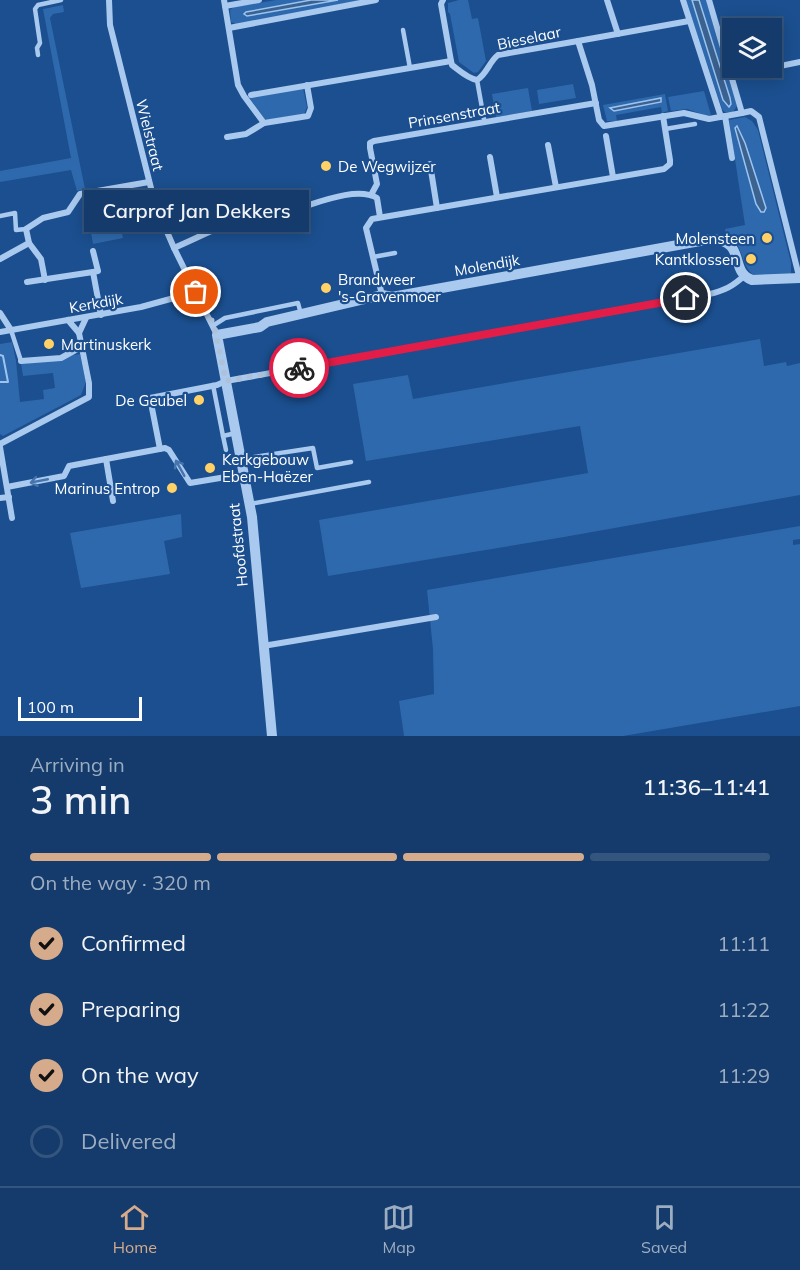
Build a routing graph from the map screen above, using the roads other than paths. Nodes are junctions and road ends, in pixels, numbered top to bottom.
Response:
1 (61, 0) edge
2 (110, 0) edge
3 (258, 0) edge
4 (376, 0) edge
5 (443, 0) edge
6 (607, 0) edge
7 (683, 0) edge
8 (709, 0) edge
9 (224, 3) edge
10 (689, 21) junction
11 (228, 28) junction
12 (403, 30) dead end
13 (618, 34) junction
14 (578, 40) junction
15 (722, 45) edge
16 (38, 55) dead end
17 (451, 61) junction
18 (800, 62) edge
19 (782, 66) edge
20 (410, 68) junction
21 (732, 78) edge
22 (477, 80) junction
23 (307, 86) junction
24 (251, 95) dead end
25 (596, 103) junction
26 (742, 113) junction
27 (663, 116) junction
28 (723, 117) junction
29 (484, 119) dead end
30 (264, 123) junction
31 (695, 124) dead end
32 (665, 129) junction
33 (606, 136) dead end
34 (227, 137) dead end
35 (548, 145) dead end
36 (490, 157) dead end
37 (732, 159) dead end
38 (430, 164) dead end
39 (613, 177) junction
40 (149, 183) junction
41 (556, 187) junction
42 (371, 195) junction
43 (497, 197) junction
44 (437, 208) junction
45 (0, 216) edge
46 (380, 217) junction
47 (26, 229) junction
48 (29, 243) junction
49 (174, 248) junction
50 (93, 251) dead end
51 (395, 253) dead end
52 (373, 257) junction
53 (0, 259) edge
54 (93, 272) junction
55 (744, 276) junction
56 (800, 279) edge
57 (45, 280) junction
58 (27, 282) dead end
59 (196, 292) junction
60 (382, 295) junction
61 (0, 313) edge
62 (100, 315) junction
63 (86, 318) junction
64 (68, 320) junction
65 (11, 330) junction
66 (216, 330) junction
67 (0, 332) edge
68 (79, 333) junction
69 (81, 347) junction
70 (21, 362) joint
71 (226, 381) junction
72 (213, 386) junction
73 (236, 434) junction
74 (223, 436) junction
75 (0, 446) edge
76 (160, 449) junction
77 (226, 450) dead end
78 (106, 459) junction
79 (241, 459) junction
80 (351, 462) dead end
81 (244, 474) junction
82 (369, 482) dead end
83 (8, 487) junction
84 (9, 496) junction
85 (0, 498) edge
86 (113, 501) dead end
87 (250, 504) junction
88 (12, 519) dead end
89 (436, 617) dead end
90 (263, 646) junction
91 (272, 736) edge

1 - 16 lane
2 - 40 street, Wielstraat
3 - 9 street
4 - 11 street
5 - 17 street
6 - 13 street
7 - 10 street
8 - 15 street
9 - 11 street
10 - 13 street
10 - 28 street
11 - 30 street
12 - 20 lane
13 - 14 street
14 - 22 street, Bieselaar
14 - 25 street, Bieselaar
17 - 20 street
17 - 22 street
18 - 19 street
20 - 23 street
21 - 26 street
22 - 29 lane
23 - 24 street
23 - 30 street
25 - 27 street, Bieselaar
25 - 42 street, Prinsenstraat
26 - 28 street
26 - 56 street
27 - 28 street
27 - 32 street
28 - 37 street
30 - 34 street
31 - 32 lane
32 - 39 street
33 - 39 street
35 - 41 street
36 - 43 street
38 - 44 street
39 - 41 street
40 - 47 street
40 - 49 street, Wielstraat
41 - 43 street
42 - 46 street
42 - 49 street
43 - 44 street
44 - 46 street
45 - 47 lane
46 - 52 street
47 - 48 street
48 - 53 street
48 - 57 street
49 - 59 street, Wielstraat
50 - 54 street
51 - 52 lane
52 - 60 street
54 - 57 street
54 - 62 street
55 - 56 street
55 - 60 street, Molendijk
55 - 71 street
57 - 58 street
59 - 62 street, Kerkdijk
59 - 66 street, Wielstraat
60 - 66 street, Molendijk
61 - 65 street
62 - 63 street, Kerkdijk
63 - 64 street, Kerkdijk
63 - 68 street
64 - 65 street, Kerkdijk
64 - 68 street
65 - 67 street, Kerkdijk
65 - 70 lane
66 - 71 street, Hoofdstraat
68 - 69 street
69 - 70 street
69 - 75 street
71 - 72 street
71 - 73 street, Hoofdstraat
72 - 74 lane
72 - 76 street
73 - 74 lane
73 - 79 street, Hoofdstraat
74 - 77 lane
75 - 83 street
76 - 78 street
81 -> 76 street
78 -> 83 street
78 - 86 street
79 - 80 lane
79 - 81 street, Hoofdstraat
81 - 87 street, Hoofdstraat
82 - 87 lane
83 - 84 street
84 - 85 street
84 - 88 street
87 - 90 street, Hoofdstraat
89 - 90 street
90 - 91 street, Hoofdstraat

